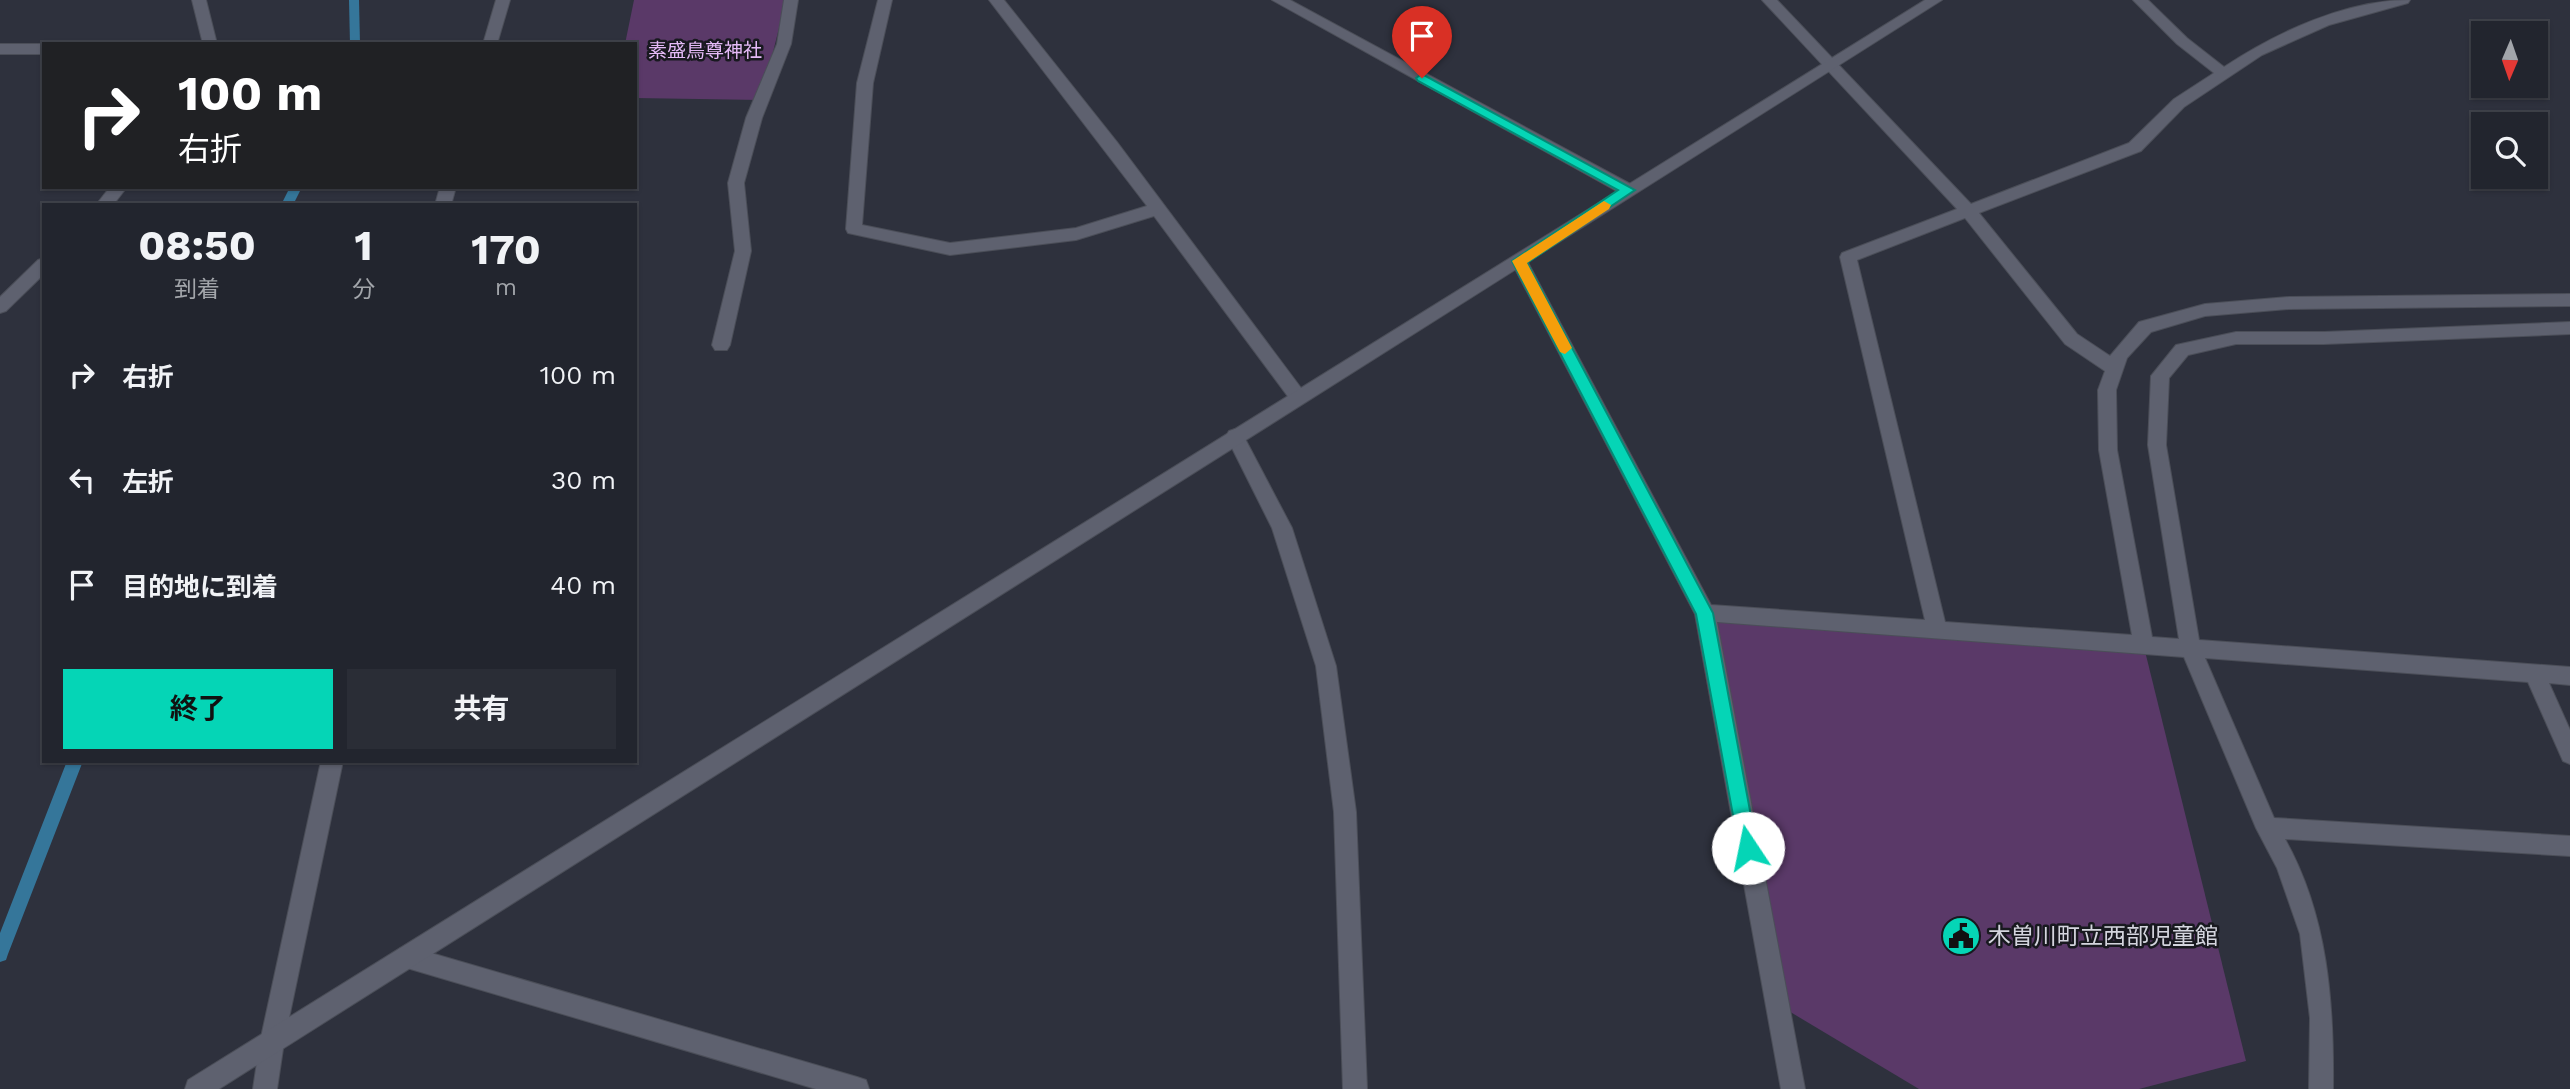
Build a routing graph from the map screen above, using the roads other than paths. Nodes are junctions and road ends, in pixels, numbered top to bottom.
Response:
1 (200, 0) edge
2 (503, 0) edge
3 (791, 0) edge
4 (885, 0) edge
5 (996, 0) edge
6 (1279, 0) edge
7 (1769, 0) edge
8 (1935, 0) edge
9 (2140, 0) edge
10 (2403, 0) edge
11 (210, 42) edge
12 (491, 42) edge
13 (0, 49) edge
14 (42, 49) edge
15 (1832, 66) junction
16 (2224, 74) junction
17 (117, 189) edge
18 (1628, 190) junction
19 (105, 203) edge
20 (1158, 209) junction
21 (1967, 210) junction
22 (1519, 261) junction
23 (42, 266) edge
24 (2570, 300) edge
25 (0, 307) edge
26 (2570, 328) edge
27 (721, 345) dead end
28 (2115, 369) junction
29 (1298, 397) junction
30 (1236, 436) junction
31 (1704, 613) junction
32 (1937, 629) junction
33 (2143, 643) junction
34 (2190, 646) junction
35 (2534, 673) junction
36 (2570, 676) edge
37 (2570, 754) edge
38 (332, 763) edge
39 (2267, 828) junction
40 (2570, 846) edge
41 (407, 957) junction
42 (272, 1042) junction
43 (806, 1082) edge
44 (197, 1089) edge
45 (265, 1089) edge
46 (857, 1089) edge
47 (1354, 1089) edge
48 (1793, 1089) edge
49 (2321, 1089) edge

1 - 11 street
2 - 12 street
3 - 27 street
4 - 20 street
5 - 20 street
6 - 18 street
7 - 15 street
8 - 15 street
9 - 16 street
10 - 16 street
13 - 14 street
15 - 18 street
15 - 21 street
16 - 21 street
17 - 19 street
18 - 22 street
20 - 29 street
21 - 28 street
21 - 32 street
22 - 29 street
22 - 31 street
23 - 25 street
24 - 28 street
26 - 34 street
28 - 33 street
29 - 30 street
30 - 41 street
30 - 47 street
31 - 32 street
31 - 48 street
32 - 33 street
33 - 34 street
34 - 35 street
34 - 39 street
35 - 36 street
35 - 37 street
38 - 42 street
39 - 40 street
39 - 49 street
41 - 42 street
41 - 43 street
42 - 44 street
42 - 45 street
43 - 46 street

